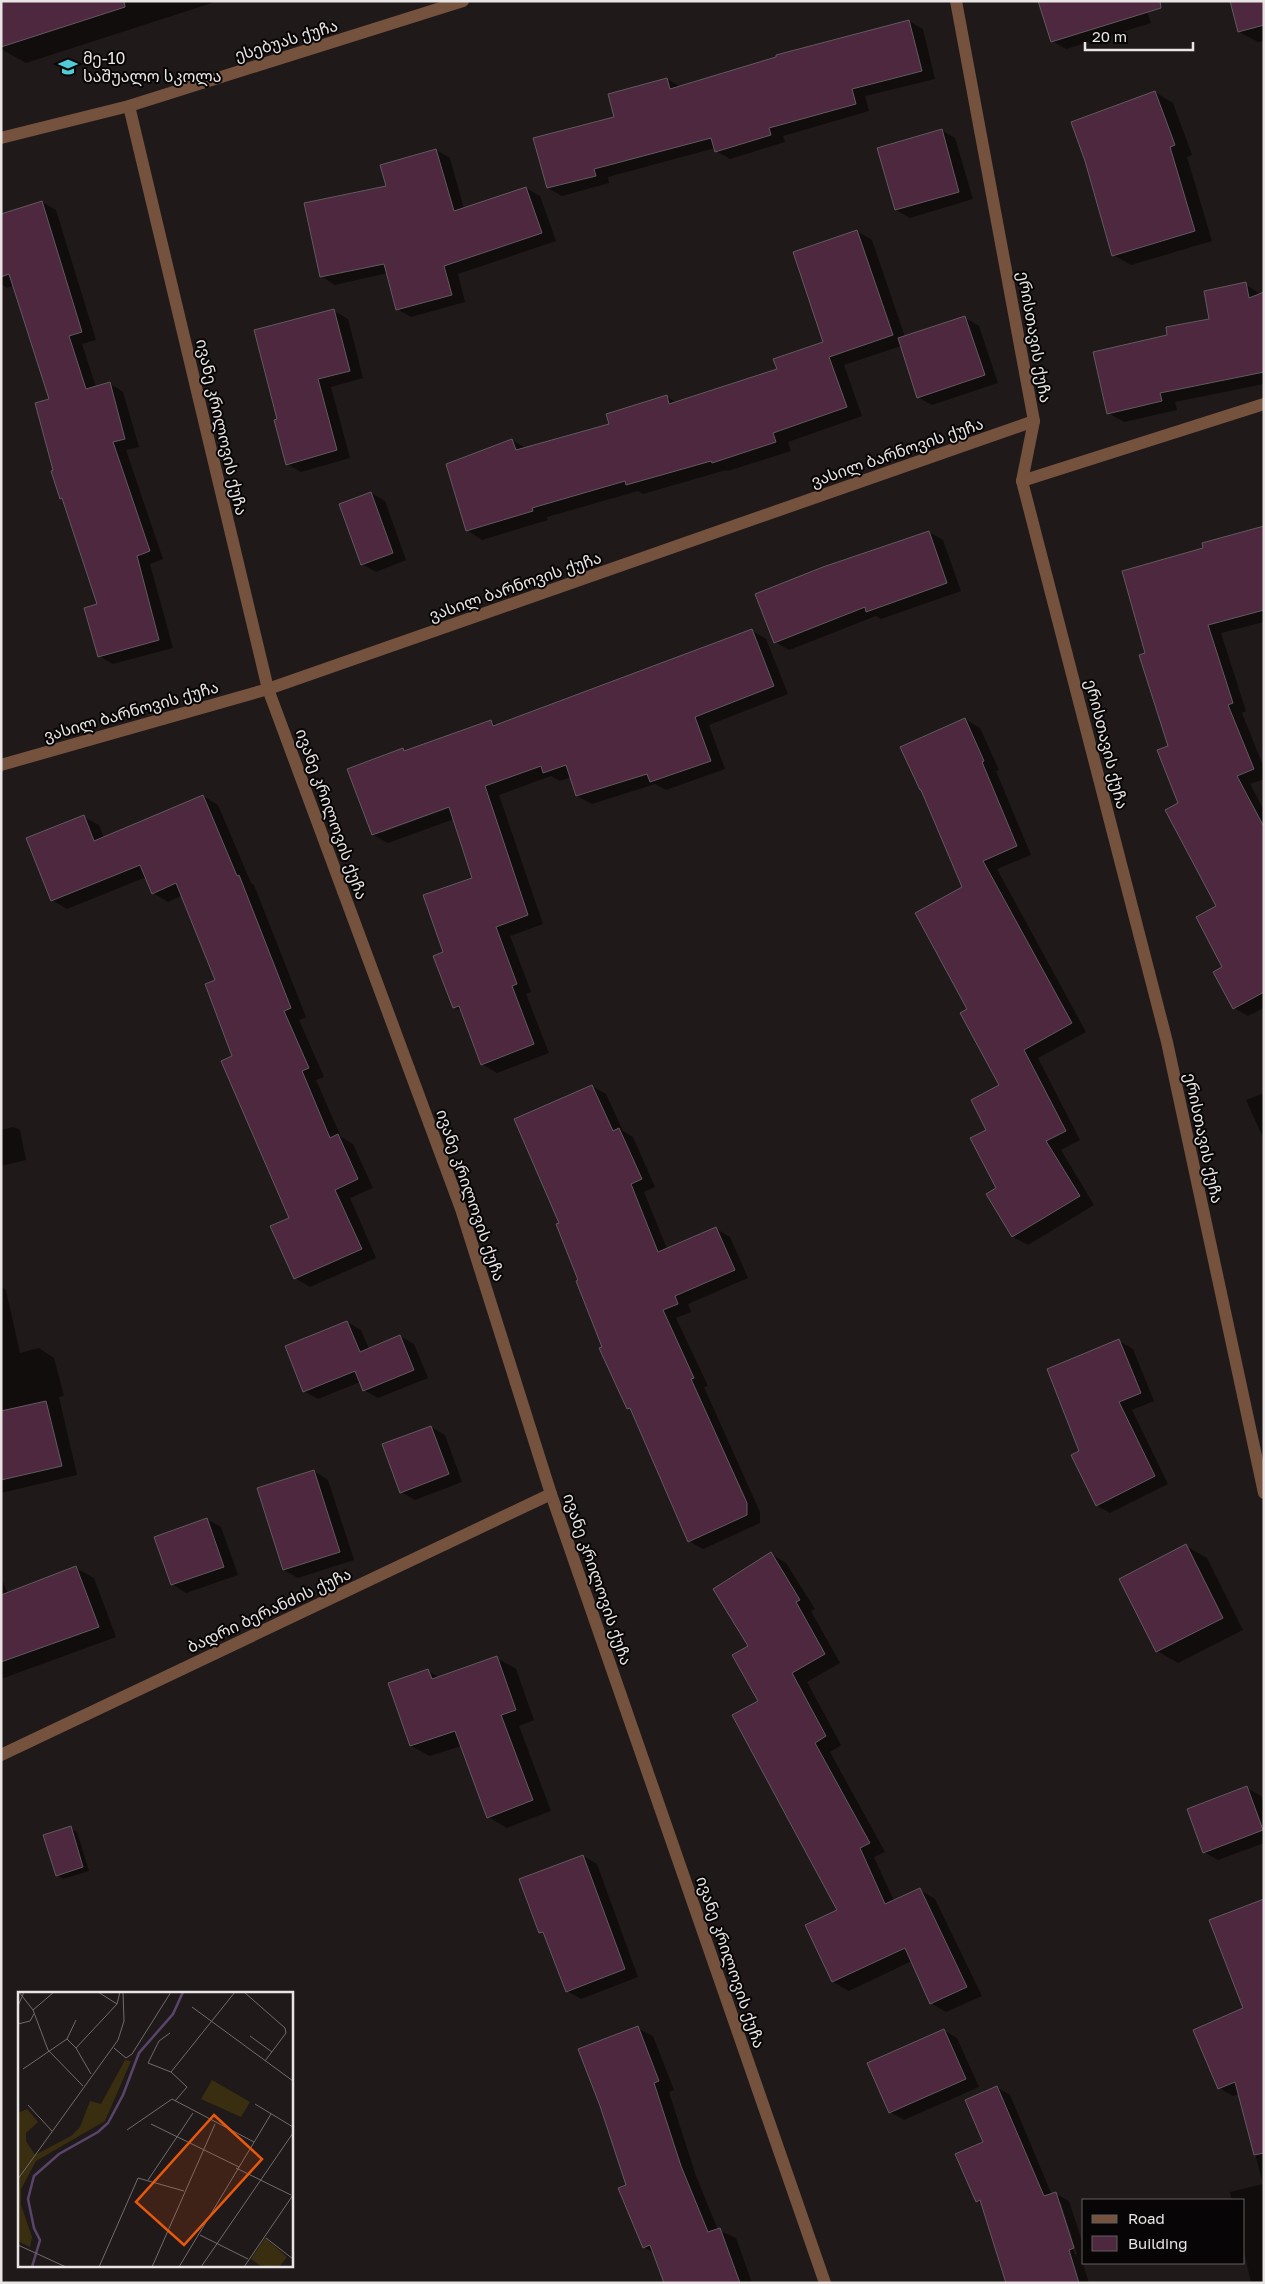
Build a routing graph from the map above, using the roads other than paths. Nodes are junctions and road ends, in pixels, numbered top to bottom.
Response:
1 (463, 1) edge
2 (956, 1) edge
3 (129, 106) junction
4 (1, 138) edge
5 (1264, 404) edge
6 (1034, 421) junction
7 (1022, 481) junction
8 (268, 689) junction
9 (1, 765) edge
10 (1264, 1492) edge
11 (551, 1494) junction
12 (1, 1755) edge
13 (825, 2283) edge

1 - 3 street, ესებუას ქუჩა
2 - 6 street, ერისთავის ქუჩა
3 - 4 street, ესებუას ქუჩა
3 - 8 street, ივანე კრილოვის ქუჩა
5 - 7 street
6 - 7 street, ერისთავის ქუჩა
6 - 8 street, ვასილ ბარნოვის ქუჩა
7 - 10 street, ერისთავის ქუჩა
8 - 9 street, ვასილ ბარნოვის ქუჩა
8 - 11 street, ივანე კრილოვის ქუჩა
11 - 12 street, ბადრი ბერანძის ქუჩა
11 - 13 street, ივანე კრილოვის ქუჩა

